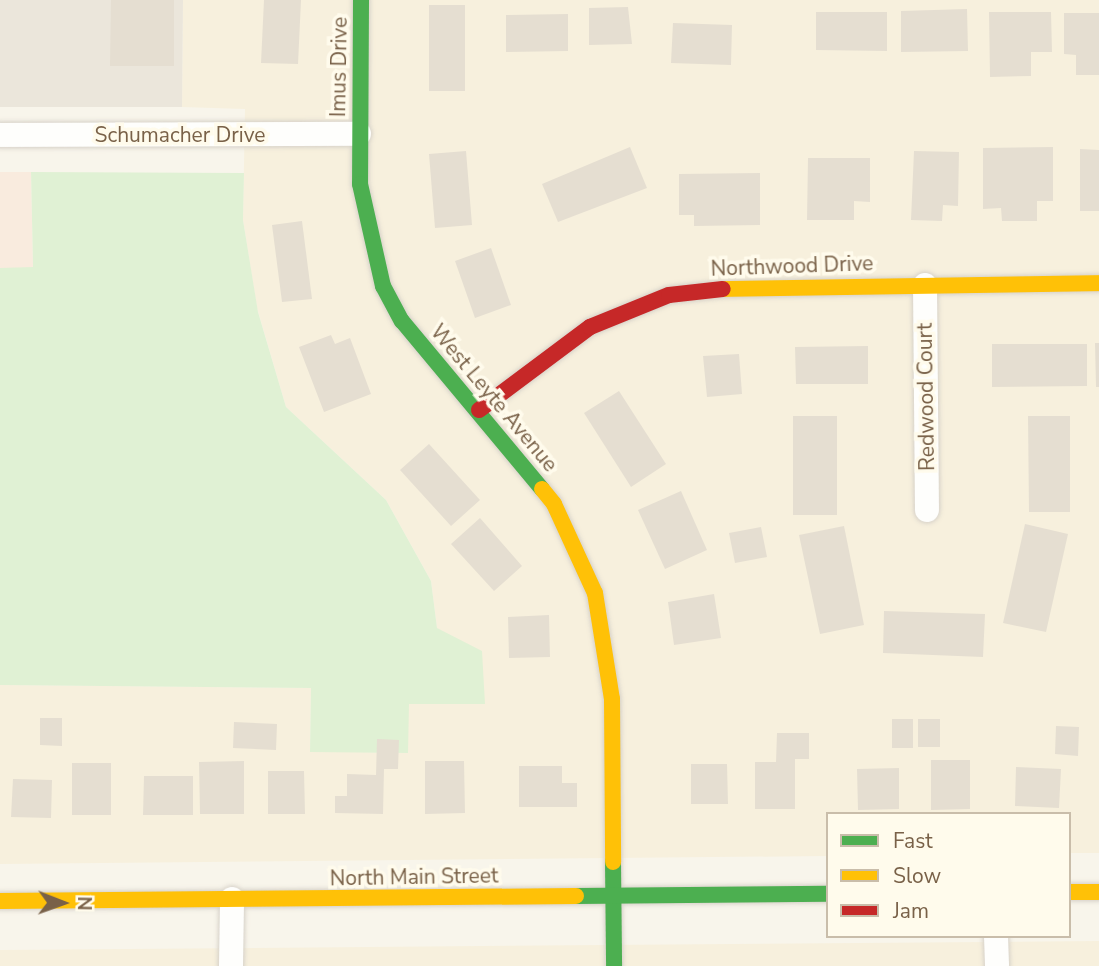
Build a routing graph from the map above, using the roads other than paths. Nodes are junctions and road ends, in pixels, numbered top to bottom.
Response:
1 (361, 0) edge
2 (359, 134) junction
3 (0, 135) edge
4 (1099, 283) edge
5 (925, 285) junction
6 (479, 410) junction
7 (927, 510) dead end
8 (1071, 892) edge
9 (1099, 892) edge
10 (826, 894) edge
11 (612, 896) junction
12 (232, 900) junction
13 (0, 901) edge
14 (996, 938) edge
15 (231, 966) edge
16 (614, 966) edge
17 (997, 966) edge

1 - 2 street, Imus Drive
2 - 3 street, Schumacher Drive
2 - 6 street, West Leyte Avenue
4 - 5 street, Northwood Drive
5 - 6 street, Northwood Drive
5 - 7 street, Redwood Court
6 - 11 street, West Leyte Avenue
8 - 9 street
10 - 11 street, North Main Street
11 - 12 street, North Main Street
11 - 16 street, West Leyte Avenue
12 - 13 street, North Main Street
12 - 15 street
14 - 17 street

